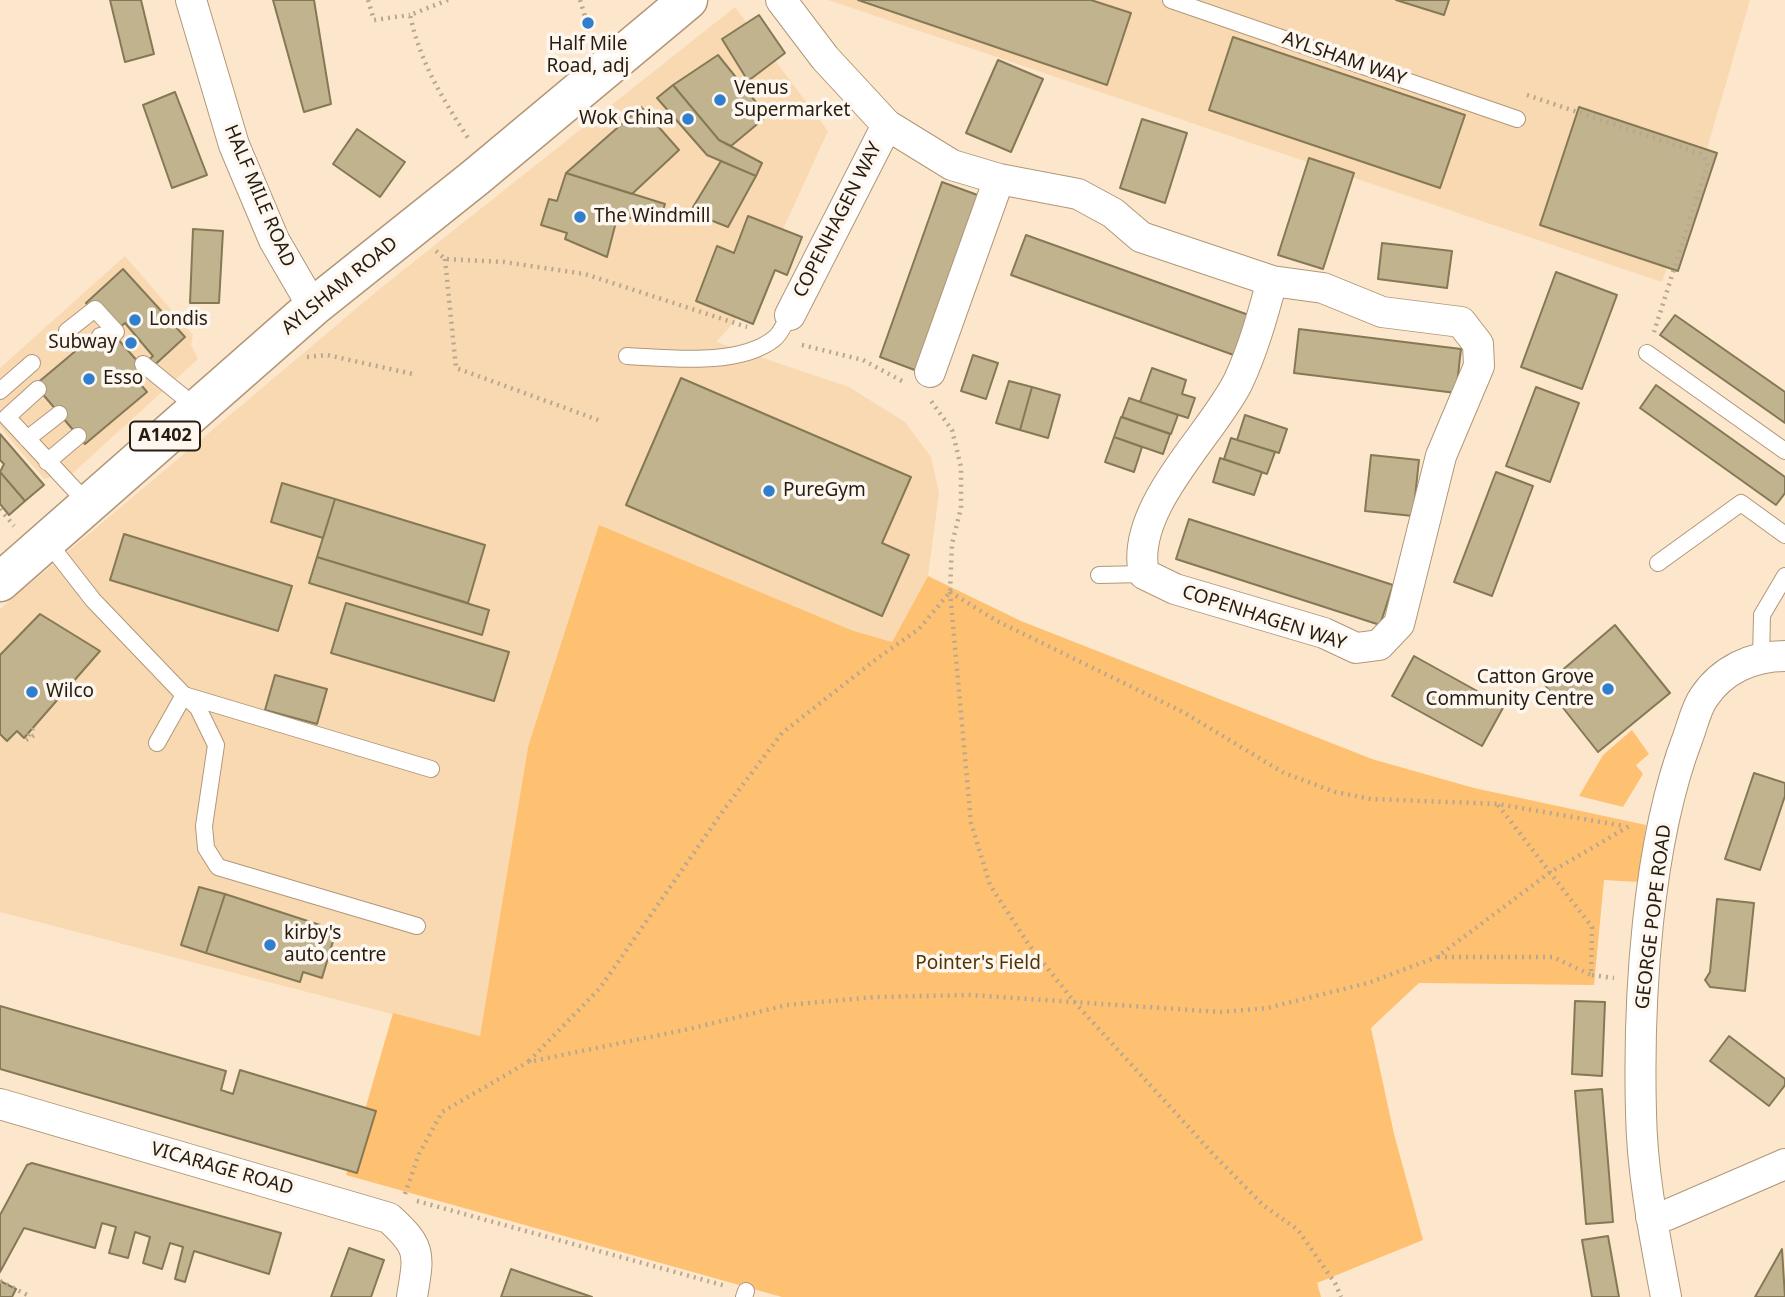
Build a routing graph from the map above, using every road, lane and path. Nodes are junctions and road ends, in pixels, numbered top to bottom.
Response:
1 (191, 0) edge
2 (368, 0) edge
3 (448, 0) edge
4 (688, 0) edge
5 (781, 0) edge
6 (1171, 0) edge
7 (410, 15) junction
8 (1517, 119) dead end
9 (887, 125) junction
10 (471, 143) dead end
11 (999, 179) junction
12 (428, 243) dead end
13 (445, 259) junction
14 (1272, 281) junction
15 (313, 307) junction
16 (783, 327) junction
17 (67, 331) dead end
18 (108, 334) dead end
19 (261, 351) junction
20 (1647, 353) dead end
21 (627, 356) dead end
22 (32, 363) dead end
23 (145, 374) dead end
24 (413, 374) dead end
25 (922, 383) junction
26 (38, 389) dead end
27 (0, 391) edge
28 (197, 408) junction
29 (4, 412) edge
30 (59, 414) dead end
31 (601, 421) dead end
32 (78, 436) dead end
33 (27, 439) junction
34 (1785, 451) edge
35 (47, 462) junction
36 (88, 504) junction
37 (1785, 535) edge
38 (47, 541) junction
39 (1658, 563) dead end
40 (1144, 573) junction
41 (1099, 575) dead end
42 (1785, 576) edge
43 (0, 582) edge
44 (950, 592) junction
45 (1773, 658) edge
46 (184, 695) junction
47 (157, 743) dead end
48 (431, 769) dead end
49 (1498, 804) junction
50 (1665, 818) junction
51 (1625, 826) junction
52 (1549, 873) junction
53 (417, 926) dead end
54 (1437, 957) junction
55 (1591, 975) junction
56 (1643, 982) junction
57 (1076, 1004) junction
58 (528, 1062) junction
59 (0, 1104) edge
60 (1785, 1164) edge
61 (1651, 1217) junction
62 (0, 1281) edge
63 (745, 1294) edge
64 (31, 1297) edge
65 (412, 1297) edge
66 (1341, 1297) edge
67 (1666, 1297) edge

1 - 15 street, HALF MILE ROAD
2 - 7 path
3 - 7 path
4 - 15 main road, AYLSHAM ROAD / A1402
5 - 9 street, COPENHAGEN WAY
6 - 8 lane, AYLSHAM WAY
7 - 10 path
9 - 11 street, COPENHAGEN WAY
9 - 16 street, COPENHAGEN WAY
11 - 14 street, COPENHAGEN WAY
11 - 25 street
12 - 13 path
13 - 16 path
13 - 31 path
14 - 40 street
14 - 40 street, COPENHAGEN WAY
15 - 19 main road, AYLSHAM ROAD / A1402
16 - 21 lane
16 - 25 path
17 - 18 lane
19 - 24 path
19 - 28 main road, AYLSHAM ROAD / A1402
20 - 34 lane
22 - 27 lane
23 - 28 lane
25 - 44 path
26 - 29 lane
28 - 36 main road, AYLSHAM ROAD / A1402
29 - 33 lane
30 - 33 lane
32 - 35 lane
33 - 35 lane
35 - 36 lane
36 - 38 main road, AYLSHAM ROAD / A1402
37 - 39 lane
38 - 43 main road, AYLSHAM ROAD / A1402
38 - 46 lane
40 - 41 lane
42 - 45 lane
44 - 49 path
44 - 57 path
44 - 58 path
45 - 50 street, GEORGE POPE ROAD
46 - 47 lane
46 - 48 lane
46 - 53 lane
49 - 51 path
49 - 52 path
50 - 51 path
50 - 56 street, GEORGE POPE ROAD
51 - 52 path
52 - 54 path
52 - 55 path
54 - 55 path
54 - 57 path
55 - 56 path
56 - 61 street, GEORGE POPE ROAD
57 - 58 path
57 - 66 path
58 - 63 path
59 - 65 street, VICARAGE ROAD
60 - 61 street
61 - 67 street, GEORGE POPE ROAD
62 - 64 path

